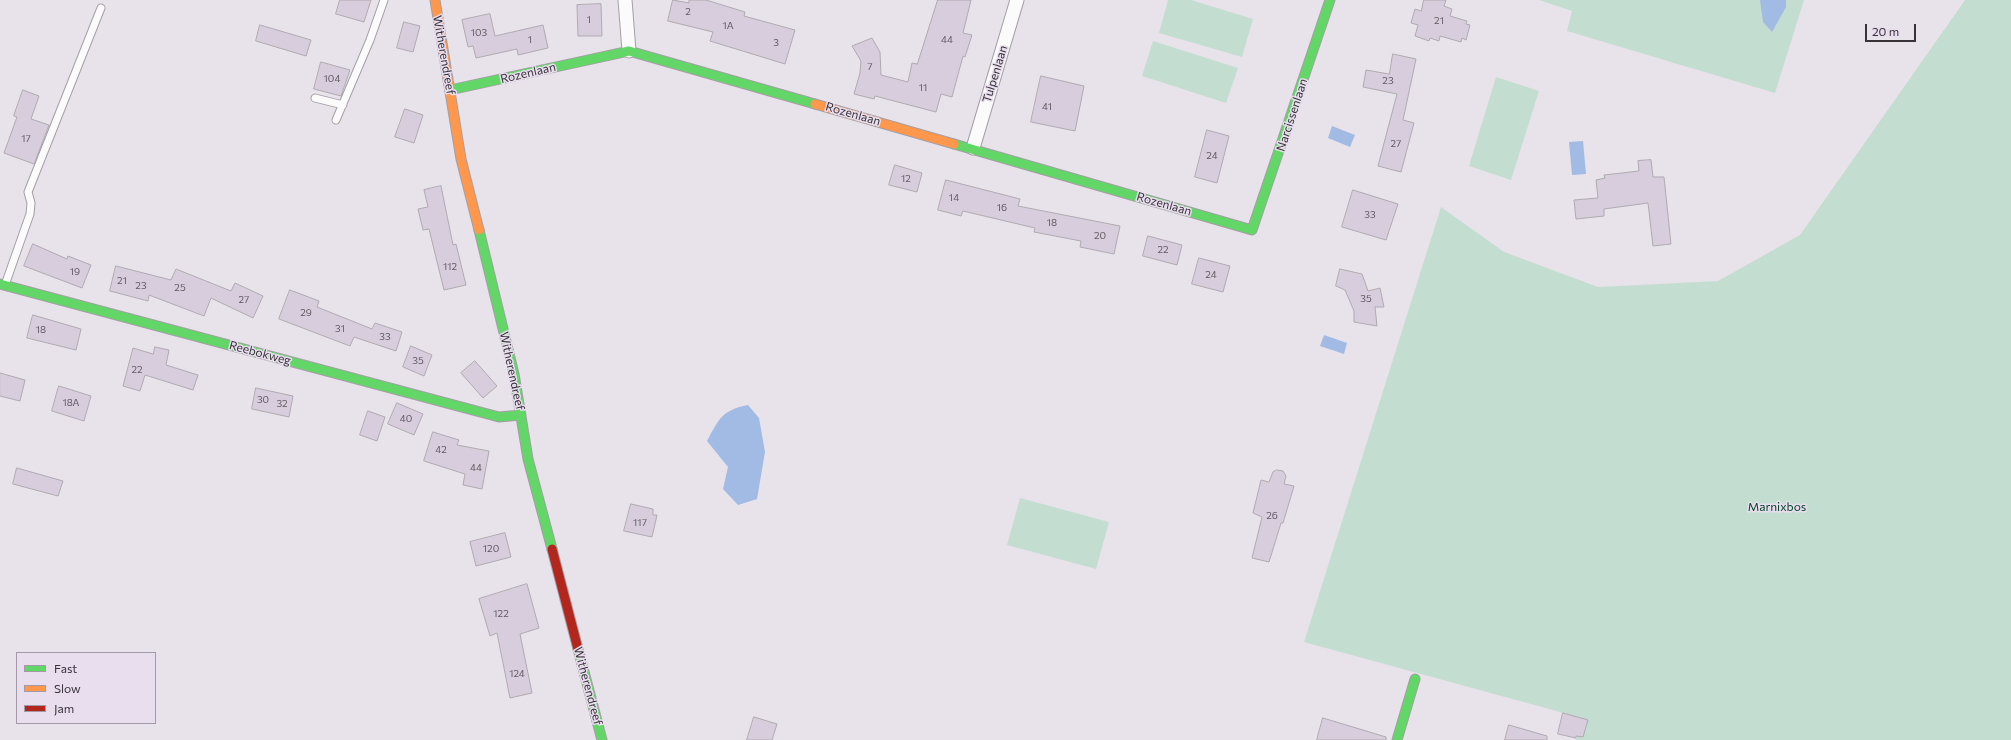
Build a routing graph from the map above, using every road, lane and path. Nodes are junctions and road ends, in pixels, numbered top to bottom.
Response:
1 (384, 0) edge
2 (435, 0) edge
3 (625, 0) edge
4 (1017, 0) edge
5 (1330, 0) edge
6 (102, 8) dead end
7 (629, 51) junction
8 (450, 90) junction
9 (315, 98) dead end
10 (343, 105) junction
11 (336, 120) dead end
12 (973, 148) junction
13 (1252, 230) joint
14 (3, 284) edge
15 (521, 415) junction
16 (1415, 679) dead end
17 (602, 740) edge
18 (1396, 740) edge

1 - 10 lane
2 - 8 street, Witherendreef
3 - 7 street
4 - 12 street, Tulpenlaan
5 - 13 street, Narcissenlaan
6 - 14 lane
7 - 8 street, Rozenlaan
7 - 12 street, Rozenlaan
8 - 15 street, Witherendreef
9 - 10 lane
10 - 11 lane
12 - 13 street, Rozenlaan
14 - 15 street, Reebokweg
15 - 17 street, Witherendreef
16 - 18 street

